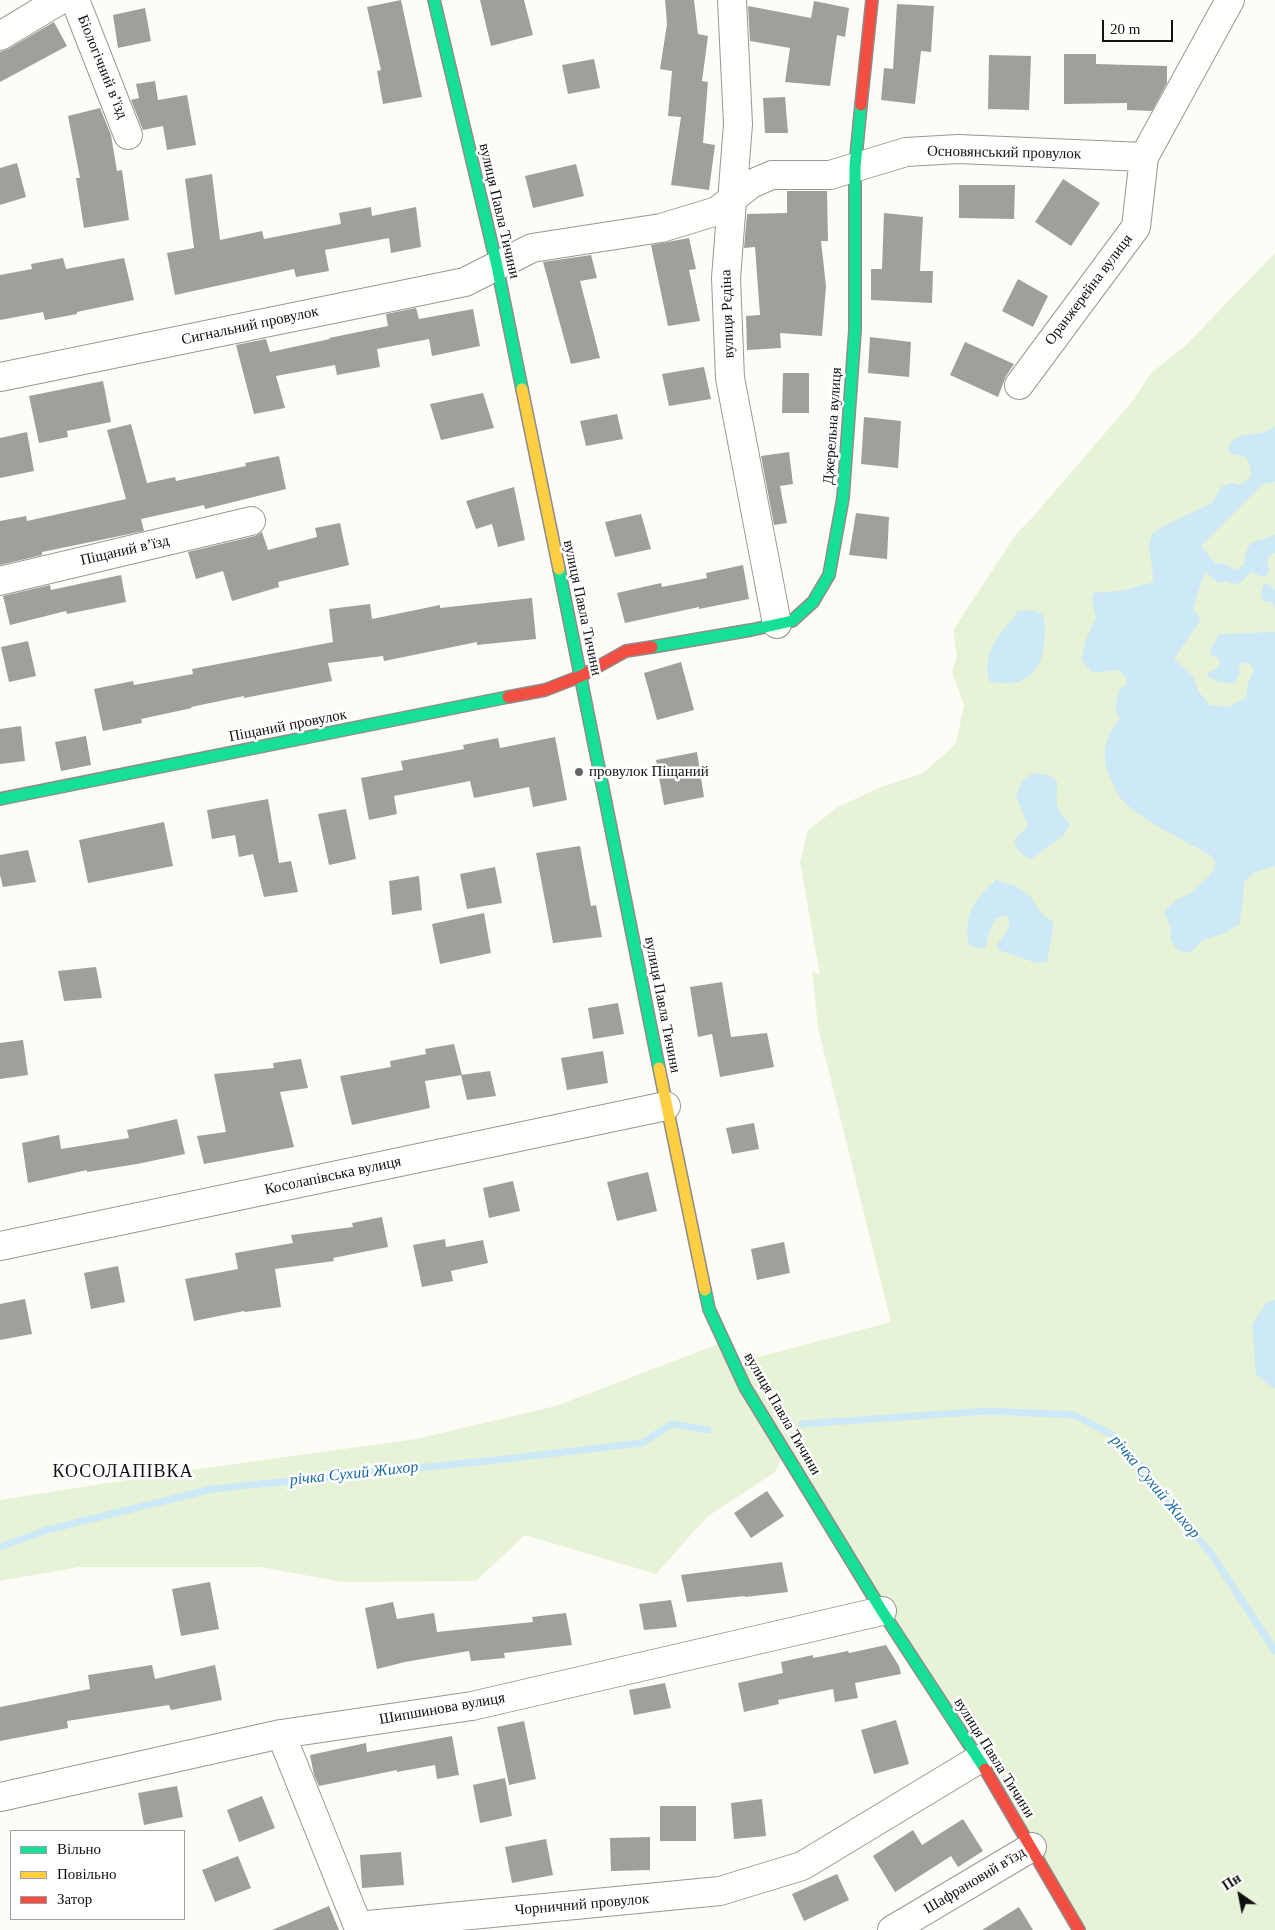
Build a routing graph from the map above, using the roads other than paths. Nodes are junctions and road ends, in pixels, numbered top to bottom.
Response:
1 (60, 0) edge
2 (75, 0) edge
3 (434, 0) edge
4 (732, 0) edge
5 (872, 0) edge
6 (1230, 0) edge
7 (0, 36) edge
8 (128, 135) dead end
9 (1144, 157) junction
10 (854, 167) junction
11 (732, 199) junction
12 (497, 266) junction
13 (0, 377) edge
14 (1019, 385) dead end
15 (250, 521) dead end
16 (0, 581) edge
17 (777, 624) junction
18 (581, 676) junction
19 (0, 799) edge
20 (666, 1106) junction
21 (0, 1246) edge
22 (882, 1611) junction
23 (281, 1734) junction
24 (979, 1759) junction
25 (0, 1797) edge
26 (1032, 1847) junction
27 (892, 1930) edge
28 (1079, 1930) edge

1 - 7 street
2 - 8 street, Біологічний в’їзд
3 - 12 main road, вулиця Павла Тичини
4 - 11 street, вулиця Рєдіна
5 - 10 main road, Джерельна вулиця
6 - 9 street, Оранжерейна вулиця
9 - 10 street, Основянський провулок
9 - 14 street, Оранжерейна вулиця
10 - 11 street, Основянський провулок
10 - 17 main road, Джерельна вулиця
11 - 12 street, Основянський провулок
11 - 17 street, вулиця Рєдіна
12 - 13 street, Сигнальний провулок
12 - 18 main road, вулиця Павла Тичини
15 - 16 street, Піщаний в’їзд
17 - 18 main road, Джерельна вулиця
18 - 19 main road, Піщаний провулок
18 - 20 main road, вулиця Павла Тичини
20 - 21 street, Косолапівська вулиця
20 - 22 main road, вулиця Павла Тичини
22 - 23 street, Шипшинова вулиця
22 - 24 main road, вулиця Павла Тичини
23 - 24 street, Чорничний провулок
23 - 25 street, Шипшинова вулиця
24 - 26 main road, вулиця Павла Тичини
26 - 27 street, Шафрановий в'їзд
26 - 28 main road, вулиця Павла Тичини

